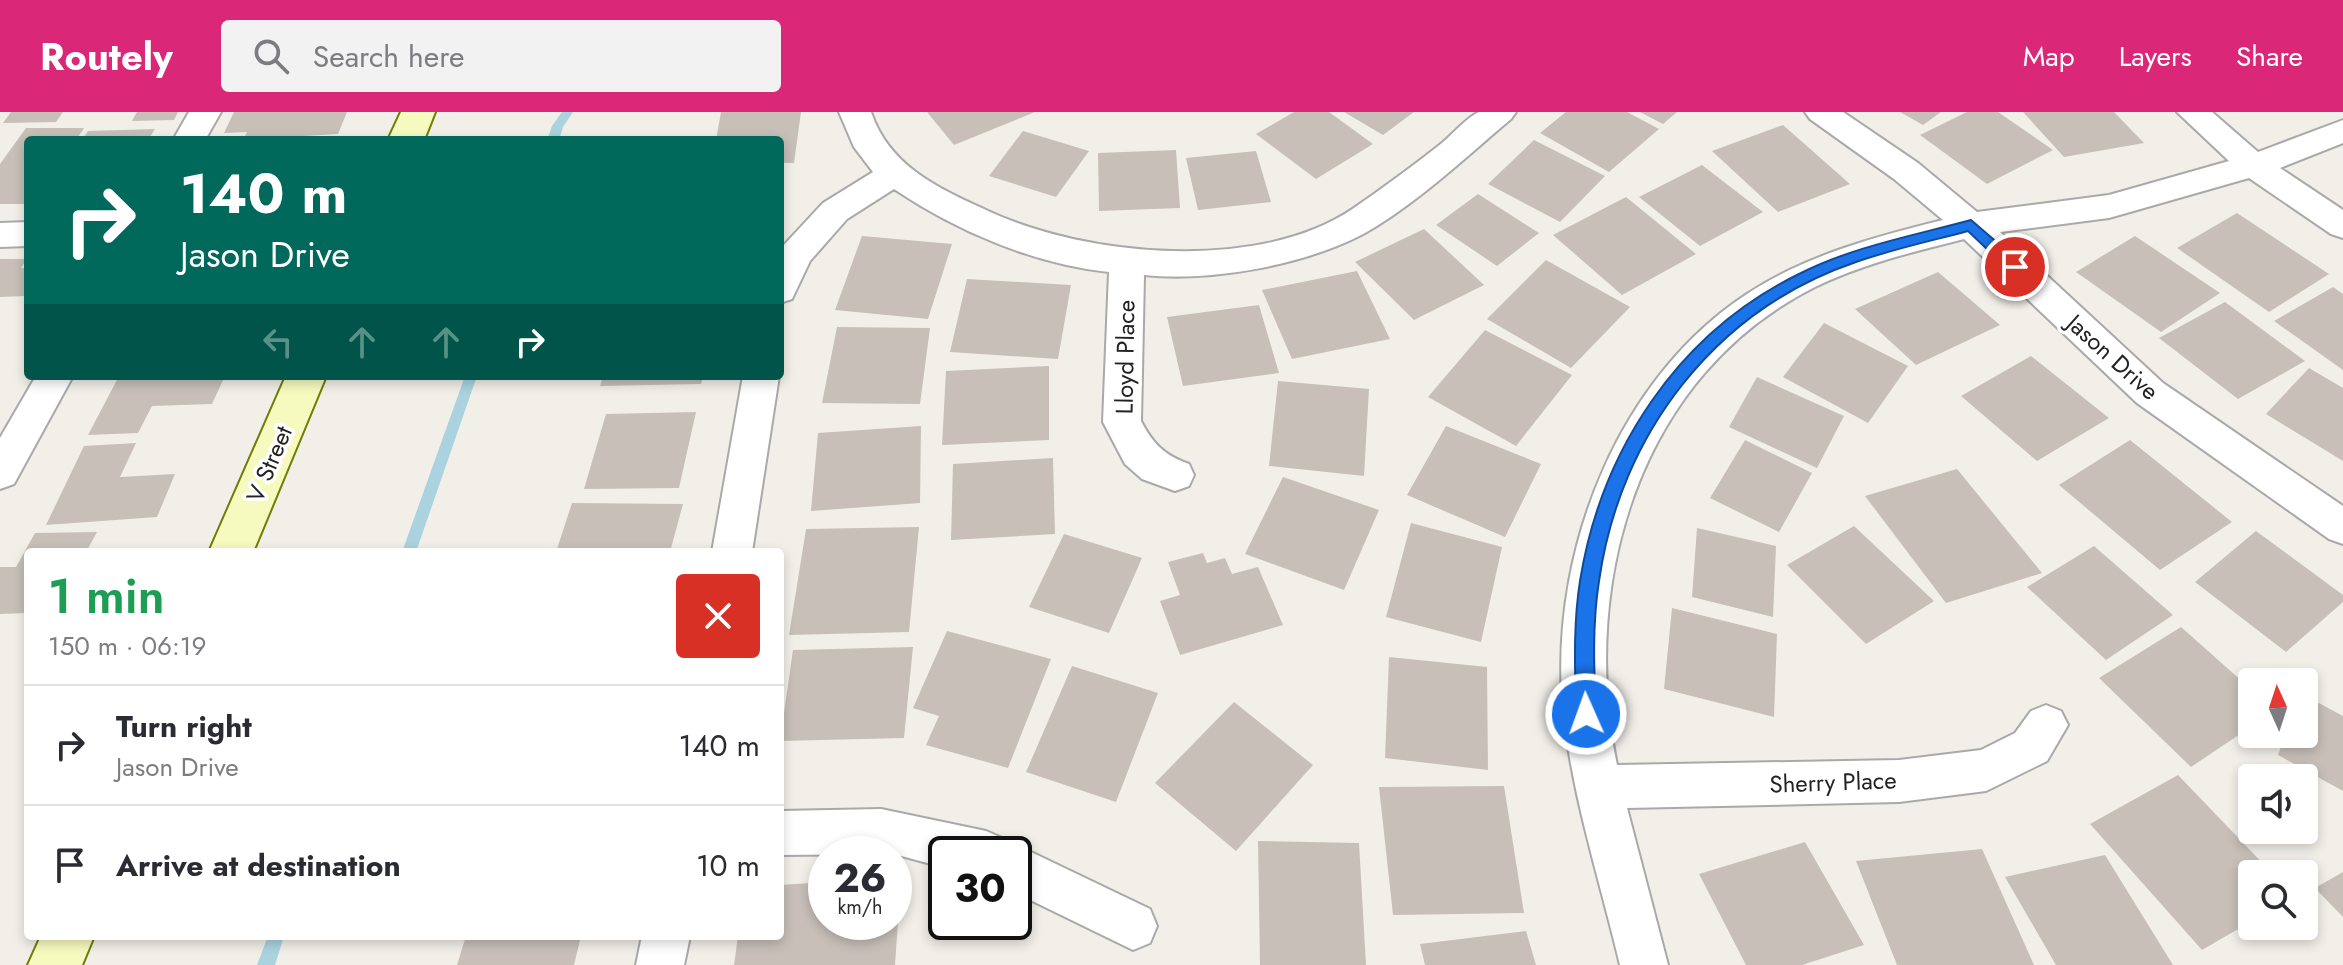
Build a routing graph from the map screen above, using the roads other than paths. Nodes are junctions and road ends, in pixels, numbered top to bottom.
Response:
1 (205, 112) edge
2 (418, 112) edge
3 (855, 112) edge
4 (1500, 112) edge
5 (1821, 112) edge
6 (2193, 112) edge
7 (2343, 131) edge
8 (191, 136) edge
9 (408, 136) edge
10 (2254, 166) junction
11 (892, 175) junction
12 (1971, 225) junction
13 (2343, 226) edge
14 (24, 234) edge
15 (0, 235) edge
16 (1127, 262) junction
17 (784, 281) edge
18 (53, 380) edge
19 (304, 380) edge
20 (760, 380) edge
21 (0, 473) edge
22 (1175, 475) dead end
23 (2343, 527) edge
24 (233, 548) edge
25 (733, 548) edge
26 (2046, 725) dead end
27 (1602, 787) junction
28 (784, 833) edge
29 (928, 841) edge
30 (1032, 877) edge
31 (1133, 926) dead end
32 (66, 940) edge
33 (665, 940) edge
34 (55, 965) edge
35 (660, 965) edge
36 (1644, 965) edge

1 - 8 street
2 - 9 street
3 - 11 street
4 - 16 street
5 - 12 street, Jason Drive
6 - 10 street
7 - 10 street
10 - 12 street
10 - 13 street
11 - 16 street
11 - 17 street
12 - 23 street, Jason Drive
12 - 27 street
14 - 15 street
16 - 22 street, Lloyd Place
18 - 21 street
19 - 24 street, V Street
20 - 25 street
26 - 27 street, Sherry Place
27 - 36 street
28 - 29 street
30 - 31 street
32 - 34 street
33 - 35 street

